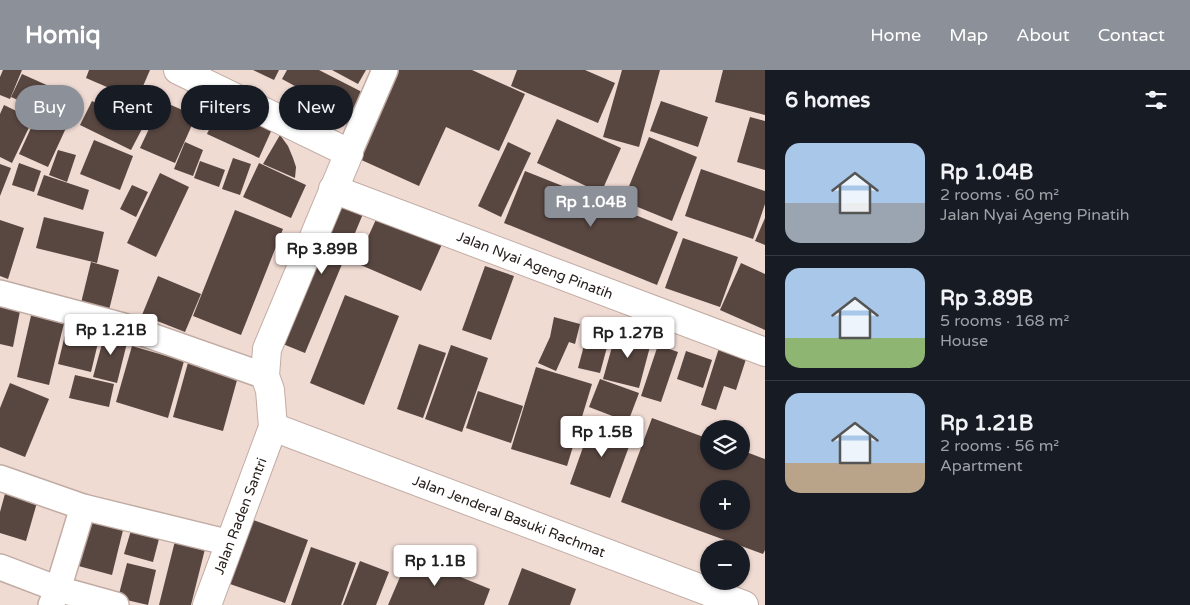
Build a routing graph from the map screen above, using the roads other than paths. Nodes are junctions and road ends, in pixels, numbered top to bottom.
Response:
1 (178, 70) edge
2 (385, 70) edge
3 (349, 153) junction
4 (333, 188) junction
5 (0, 293) edge
6 (765, 352) edge
7 (265, 376) junction
8 (274, 427) junction
9 (0, 478) edge
10 (83, 507) junction
11 (230, 543) junction
12 (0, 567) edge
13 (54, 597) edge
14 (116, 605) edge
15 (207, 605) edge
16 (744, 605) edge

1 - 3 main road
2 - 3 street
3 - 4 main road
4 - 6 main road, Jalan Nyai Ageng Pinatih
4 - 7 main road
5 - 7 street
7 - 8 main road
8 - 11 main road, Jalan Raden Santri
8 - 16 main road, Jalan Jenderal Basuki Rachmat
9 - 10 street
10 - 11 street
10 - 13 street
11 - 15 main road, Jalan Raden Santri
12 - 13 street
13 - 14 street

